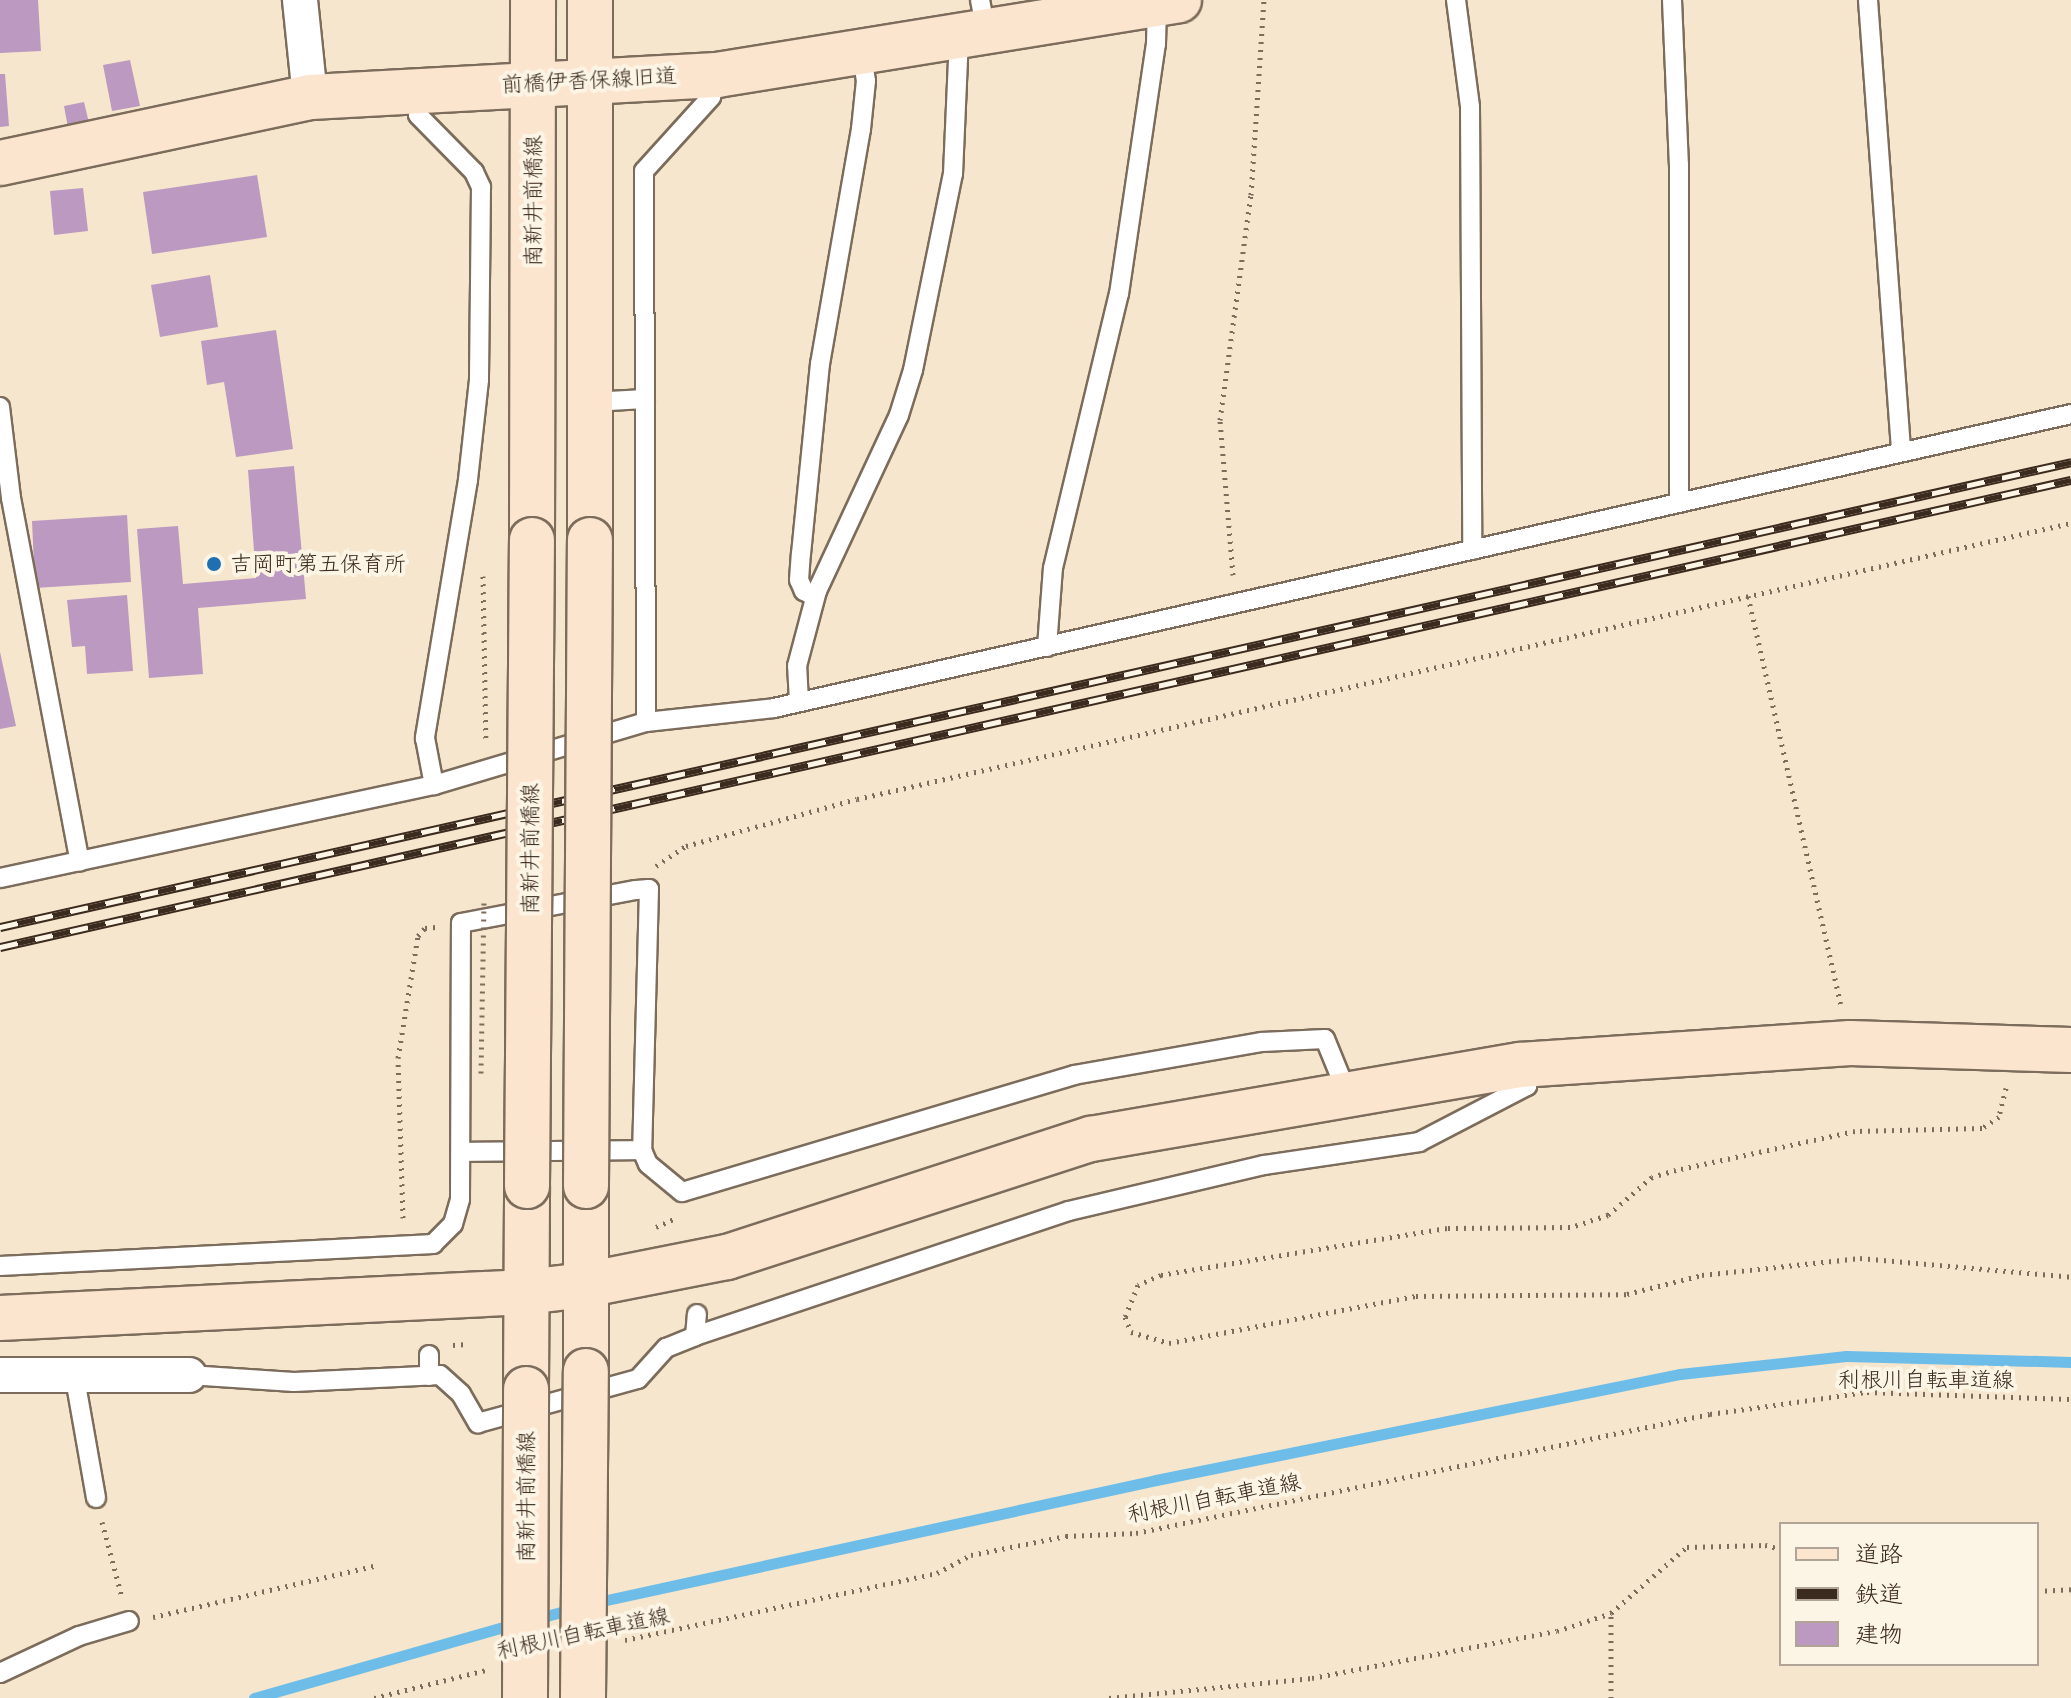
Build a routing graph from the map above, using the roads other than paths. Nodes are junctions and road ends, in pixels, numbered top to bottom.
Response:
1 (300, 0) edge
2 (533, 0) edge
3 (590, 0) edge
4 (1456, 0) edge
5 (1672, 0) edge
6 (1868, 0) edge
7 (1168, 2) edge
8 (975, 24) edge
9 (862, 55) junction
10 (717, 75) junction
11 (591, 78) junction
12 (534, 82) junction
13 (415, 89) junction
14 (310, 97) junction
15 (0, 163) edge
16 (645, 399) junction
17 (591, 402) junction
18 (0, 407) edge
19 (2071, 414) edge
20 (1901, 451) junction
21 (1679, 503) junction
22 (1472, 550) junction
23 (815, 597) junction
24 (1047, 647) junction
25 (799, 702) junction
26 (646, 722) junction
27 (434, 785) junction
28 (80, 862) junction
29 (0, 878) edge
30 (2071, 1050) edge
31 (1520, 1065) junction
32 (1347, 1093) junction
33 (642, 1150) junction
34 (461, 1152) junction
35 (0, 1266) edge
36 (585, 1285) junction
37 (526, 1292) junction
38 (697, 1314) dead end
39 (0, 1318) edge
40 (695, 1336) junction
41 (429, 1355) dead end
42 (74, 1373) junction
43 (0, 1375) edge
44 (189, 1375) joint
45 (429, 1376) junction
46 (96, 1498) road end
47 (129, 1621) road end
48 (0, 1673) edge
49 (525, 1698) edge
50 (583, 1698) edge

1 - 14 street
2 - 12 main road, 南新井前橋線
3 - 11 main road
4 - 22 lane
5 - 21 lane
6 - 20 lane
7 - 8 main road, 前橋伊香保線旧道
7 - 24 lane
8 - 9 main road, 前橋伊香保線旧道
8 - 23 lane
9 - 10 main road, 前橋伊香保線旧道
9 - 23 lane
10 - 11 main road, 前橋伊香保線旧道
10 - 16 lane
11 - 12 main road, 前橋伊香保線旧道
11 - 17 main road
12 - 13 main road, 前橋伊香保線旧道
12 - 37 main road, 南新井前橋線, bridge
13 - 14 main road, 前橋伊香保線旧道
13 - 27 lane
14 - 15 main road, 前橋伊香保線旧道
16 - 17 lane
16 - 26 lane
17 - 36 main road, bridge
18 - 28 lane
19 - 20 lane
20 - 21 lane
21 - 22 lane
22 - 24 lane
23 - 25 lane
24 - 25 lane
25 - 26 lane
26 - 27 lane
27 - 28 lane
28 - 29 lane
30 - 31 main road
31 - 32 main road
31 - 40 lane
32 - 33 lane
32 - 36 main road
33 - 34 lane
33 - 34 lane
34 - 35 lane
36 - 37 main road
36 - 50 main road, bridge
37 - 39 main road
37 - 49 main road, 南新井前橋線, bridge
38 - 40 lane
40 - 45 lane
41 - 45 lane
42 - 43 street
42 - 44 street
42 - 46 lane
44 - 45 lane
47 - 48 lane

